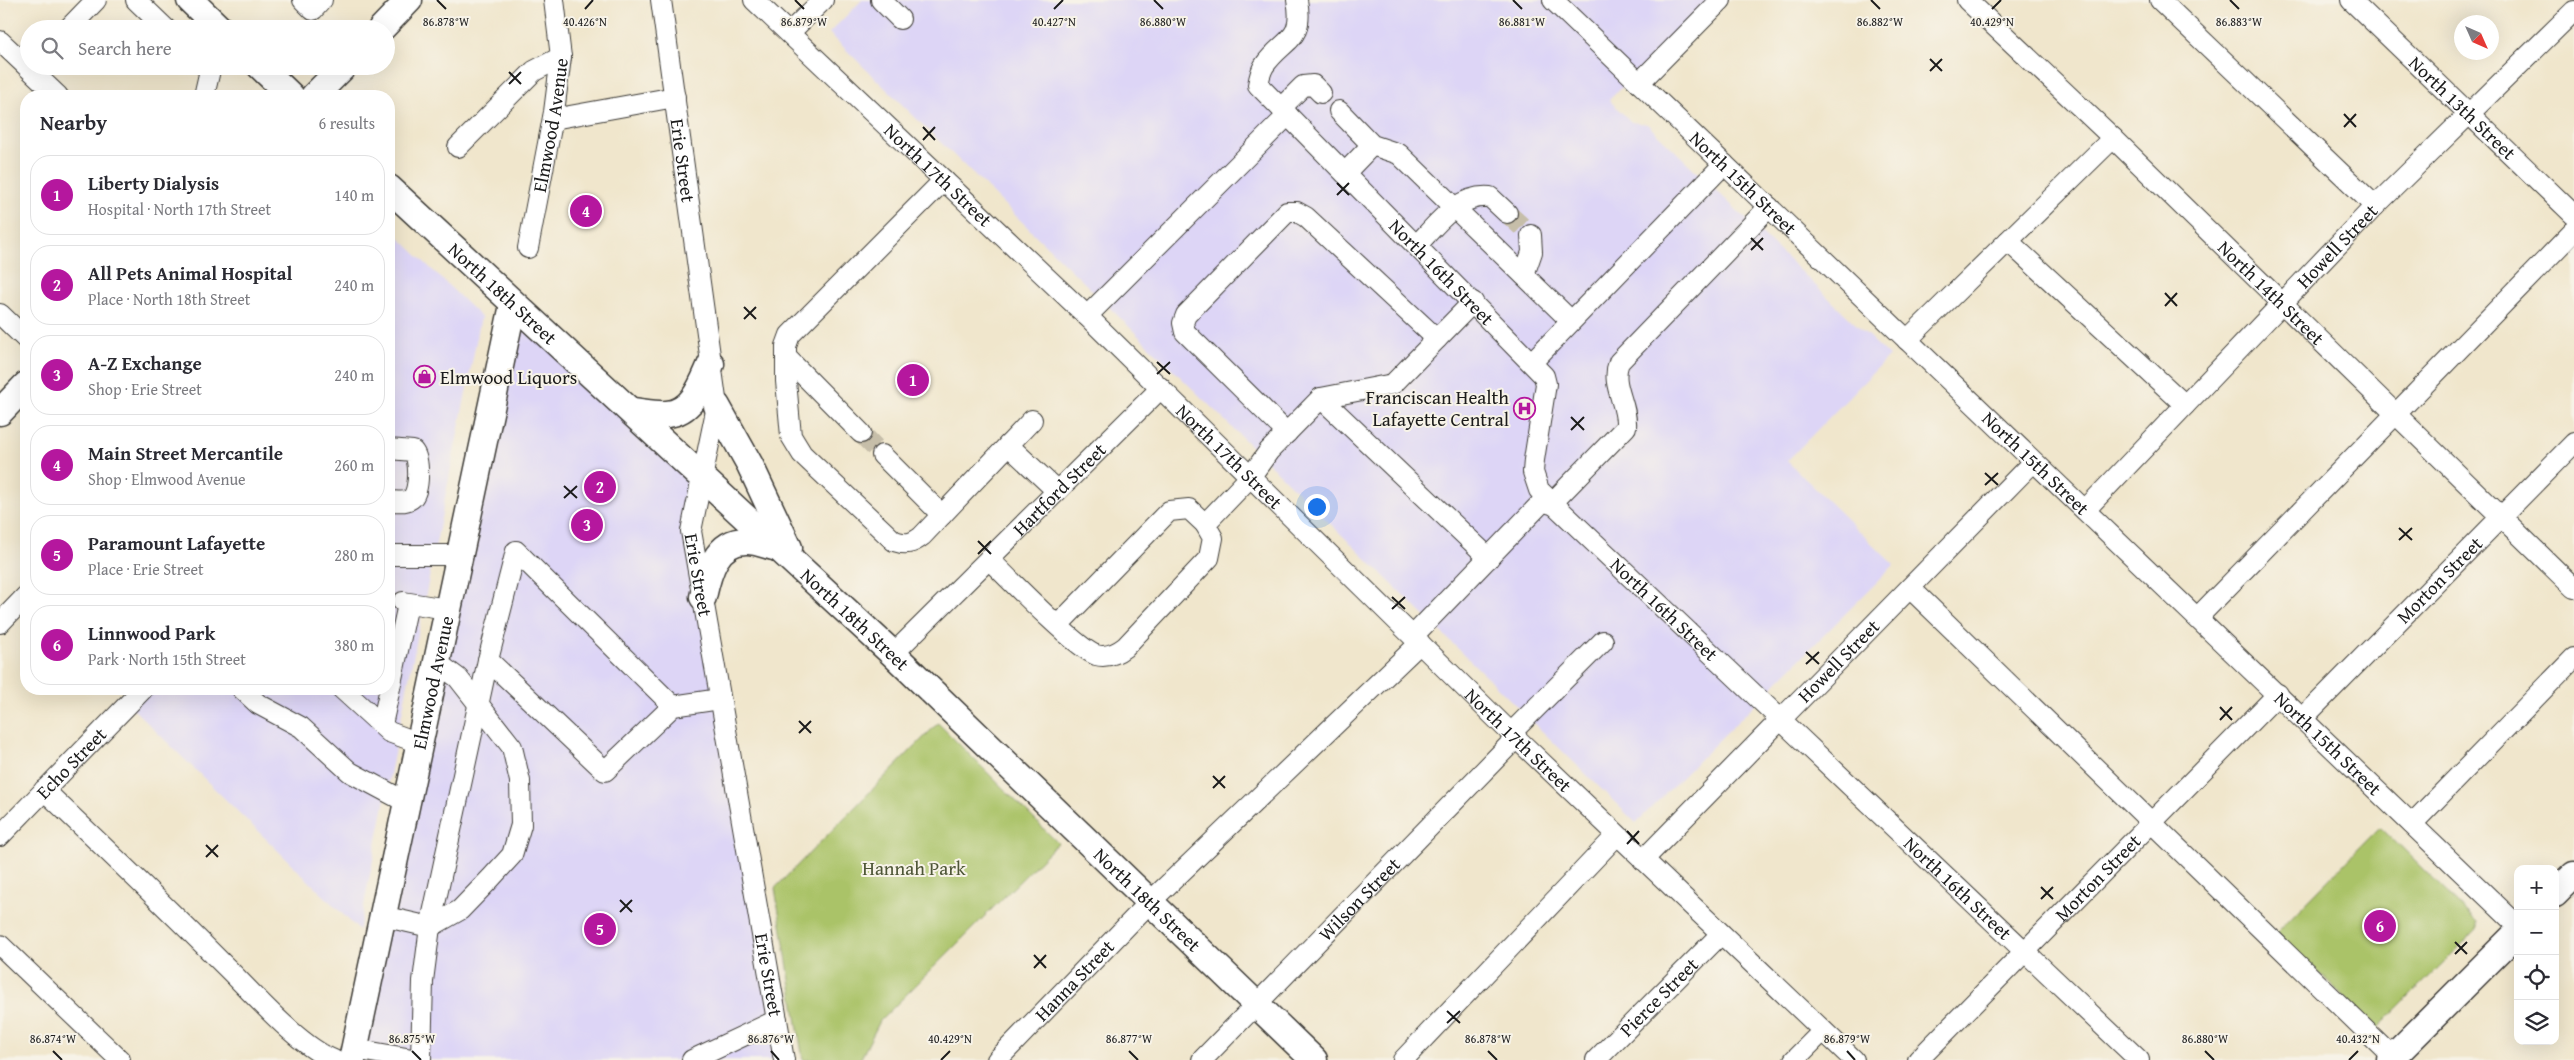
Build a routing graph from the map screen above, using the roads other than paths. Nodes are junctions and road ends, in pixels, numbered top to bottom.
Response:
1 (96, 0) edge
2 (136, 0) edge
3 (190, 0) edge
4 (409, 0) edge
5 (554, 0) edge
6 (661, 0) edge
7 (754, 0) edge
8 (823, 0) edge
9 (881, 0) edge
10 (1297, 0) edge
11 (1553, 0) edge
12 (1721, 0) edge
13 (1967, 0) edge
14 (2160, 0) edge
15 (2359, 3) edge
16 (2574, 11) edge
17 (900, 19) dead end
18 (77, 20) edge
19 (157, 20) edge
20 (211, 20) edge
21 (389, 20) edge
22 (790, 32) junction
23 (0, 41) edge
24 (561, 57) junction
25 (20, 58) edge
26 (38, 75) edge
27 (209, 75) edge
28 (269, 75) edge
29 (335, 75) edge
30 (1639, 83) junction
31 (52, 90) edge
32 (205, 90) edge
33 (285, 90) edge
34 (320, 90) edge
35 (1321, 93) dead end
36 (675, 97) junction
37 (1284, 111) junction
38 (1340, 111) dead end
39 (2468, 113) junction
40 (553, 119) junction
41 (2113, 138) junction
42 (1372, 144) junction
43 (458, 147) dead end
44 (1724, 164) junction
45 (1345, 173) junction
46 (944, 180) junction
47 (395, 194) edge
48 (2375, 206) junction
49 (1769, 207) junction
50 (1454, 208) junction
51 (1507, 213) tunnel mouth
52 (2574, 215) edge
53 (2574, 231) edge
54 (1531, 235) dead end
55 (2008, 241) junction
56 (1416, 245) junction
57 (528, 248) dead end
58 (1524, 275) junction
59 (1473, 302) junction
60 (513, 305) junction
61 (2282, 305) junction
62 (0, 314) edge
63 (1087, 316) junction
64 (1571, 320) junction
65 (20, 333) edge
66 (1437, 339) junction
67 (1907, 340) junction
68 (786, 357) junction
69 (1532, 362) junction
70 (711, 364) junction
71 (1161, 388) junction
72 (20, 391) edge
73 (1321, 398) junction
74 (2185, 405) junction
75 (717, 406) junction
76 (632, 411) junction
77 (0, 412) edge
78 (2394, 414) junction
79 (1032, 420) dead end
80 (861, 433) tunnel mouth
81 (1286, 433) junction
82 (2574, 443) edge
83 (1008, 445) junction
84 (395, 450) edge
85 (882, 455) tunnel mouth
86 (2033, 462) junction
87 (1251, 476) junction
88 (703, 478) junction
89 (1057, 491) junction
90 (395, 501) edge
91 (1549, 501) junction
92 (2085, 510) junction
93 (942, 515) junction
94 (2500, 516) junction
95 (1205, 524) junction
96 (778, 548) junction
97 (395, 555) edge
98 (458, 555) junction
99 (1489, 558) junction
100 (989, 559) junction
101 (798, 566) junction
102 (1910, 588) junction
103 (2574, 588) edge
104 (703, 597) junction
105 (20, 602) edge
106 (446, 609) junction
107 (2198, 617) junction
108 (0, 623) edge
109 (1058, 624) junction
110 (1417, 640) junction
111 (1603, 641) dead end
112 (893, 654) junction
113 (395, 656) edge
114 (2574, 658) edge
115 (488, 660) junction
116 (436, 662) junction
117 (2278, 694) junction
118 (137, 695) edge
119 (248, 695) edge
120 (349, 695) edge
121 (388, 695) edge
122 (720, 699) junction
123 (478, 706) junction
124 (673, 706) junction
125 (2304, 718) junction
126 (1782, 720) junction
127 (382, 725) junction
128 (1513, 736) junction
129 (418, 743) junction
130 (44, 790) junction
131 (406, 802) junction
132 (2150, 822) junction
133 (2412, 824) junction
134 (1617, 835) junction
135 (0, 836) edge
136 (1643, 860) junction
137 (1151, 901) junction
138 (382, 916) junction
139 (2514, 922) edge
140 (430, 928) junction
141 (1721, 934) junction
142 (2514, 936) edge
143 (0, 945) edge
144 (2026, 950) junction
145 (1256, 1005) junction
146 (777, 1020) junction
147 (1824, 1031) junction
148 (347, 1056) edge
149 (2391, 1058) edge
150 (120, 1060) edge
151 (420, 1060) edge
152 (692, 1060) edge
153 (784, 1060) edge
154 (997, 1060) edge
155 (1202, 1060) edge
156 (1314, 1060) edge
157 (1403, 1060) edge
158 (1596, 1060) edge
159 (1794, 1060) edge
160 (1854, 1060) edge
161 (1918, 1060) edge
162 (2139, 1060) edge

1 - 18 street
2 - 19 street
3 - 20 main road
4 - 21 main road
5 - 24 street, Elmwood Avenue
6 - 36 street, Erie Street
7 - 22 street, North 17th Street
8 - 22 street
9 - 17 street
10 - 37 street, North 16th Street
11 - 30 street, North 15th Street
12 - 30 street
13 - 41 street, North 14th Street
14 - 48 street
15 - 39 street, North 13th Street
16 - 39 street, Howell Street
22 - 46 street, North 17th Street
23 - 25 street
24 - 40 street, Elmwood Avenue
24 - 43 street
26 - 31 street
27 - 32 street
28 - 33 main road
29 - 34 main road
30 - 44 street, North 15th Street
35 - 37 street
36 - 40 street
36 - 70 street, Erie Street
37 - 45 street, North 16th Street
37 - 63 street
38 - 42 street
39 - 48 street, Howell Street
39 - 52 street, North 13th Street
40 - 57 street, Elmwood Avenue
41 - 55 street
41 - 61 street, North 14th Street
42 - 45 street
42 - 50 street
44 - 49 street, North 15th Street
44 - 64 street
45 - 56 street, North 16th Street
46 - 63 street, North 17th Street
46 - 68 street
47 - 60 main road, North 18th Street
48 - 61 street, Howell Street
49 - 67 street, North 15th Street
49 - 91 street, Hanna Street
50 - 51 street
50 - 56 street
50 - 58 street
53 - 78 street
54 - 58 street
55 - 67 street
55 - 74 street
56 - 59 street, North 16th Street
58 - 64 street
59 - 66 street
59 - 69 street, North 16th Street
60 - 76 main road, North 18th Street
60 - 98 main road, Elmwood Avenue
61 - 74 street, Howell Street
61 - 78 street, North 14th Street
62 - 65 street
63 - 71 street, North 17th Street
64 - 69 street
66 - 73 street
66 - 81 street
67 - 86 street, North 15th Street
68 - 80 street
68 - 93 street
69 - 91 street, North 16th Street
70 - 75 street, Erie Street
70 - 76 main road
71 - 87 street, North 17th Street
71 - 89 street, Hartford Street
72 - 77 main road
73 - 81 street
73 - 99 street
74 - 92 street, Howell Street
75 - 88 street, Erie Street
75 - 101 main road
76 - 88 main road, North 18th Street
78 - 94 street, North 14th Street
78 - 107 street
79 - 83 street
81 - 87 street
82 - 94 street, Morton Street
83 - 89 street
83 - 93 street
84 - 90 street
85 - 93 street
86 - 92 street, North 15th Street
86 - 102 street, Howell Street
87 - 95 street
87 - 110 street, North 17th Street
88 - 96 main road, North 18th Street
88 - 104 street, Erie Street
89 - 100 street, Hartford Street
91 - 99 street, Hanna Street
91 - 126 street, North 16th Street
92 - 107 street, North 15th Street
94 - 103 street, North 14th Street
94 - 125 street, Morton Street
95 - 109 street
95 - 109 street
96 - 101 main road, North 18th Street
96 - 104 main road
97 - 98 street
98 - 106 main road, Elmwood Avenue
99 - 110 street, Hanna Street
100 - 109 street
100 - 112 street, Hartford Street
101 - 112 main road, North 18th Street
102 - 126 street, Howell Street
102 - 132 street
104 - 122 street, Erie Street
105 - 108 street
106 - 113 street
106 - 116 main road, Elmwood Avenue
107 - 117 street, North 15th Street
110 - 128 street, North 17th Street
110 - 137 street, Hanna Street
111 - 128 street, Wilson Street
112 - 137 main road, North 18th Street
114 - 133 street
115 - 123 street
115 - 124 street
115 - 124 street
116 - 123 street
116 - 129 main road, Elmwood Avenue
117 - 125 street, North 15th Street
117 - 132 street, Morton Street
118 - 130 street, Echo Street
119 - 131 street
120 - 127 street
121 - 127 street
122 - 124 street
122 - 146 street, Erie Street
123 - 140 street
123 - 140 street
125 - 133 street, North 15th Street
126 - 136 street, Howell Street
126 - 144 street, North 16th Street
127 - 129 street
128 - 134 street, North 17th Street
128 - 145 street, Wilson Street
129 - 131 main road, Elmwood Avenue
130 - 135 street, Echo Street
130 - 148 street
131 - 138 main road, Elmwood Avenue
132 - 144 street, Morton Street
132 - 149 street
133 - 139 street, North 15th Street
134 - 136 street, North 17th Street
134 - 157 street
136 - 141 street, North 17th Street
137 - 145 main road, North 18th Street
137 - 154 street, Hanna Street
138 - 140 street
138 - 148 main road, Elmwood Avenue
140 - 151 street
141 - 147 street, North 17th Street
141 - 158 street, Pierce Street
142 - 149 main road
143 - 150 street
144 - 161 street, Morton Street
144 - 162 street, North 16th Street
145 - 155 street, Wilson Street
145 - 156 main road, North 18th Street
146 - 152 street
146 - 153 street, Erie Street
147 - 159 street
147 - 160 street, North 17th Street
148 - 151 street

